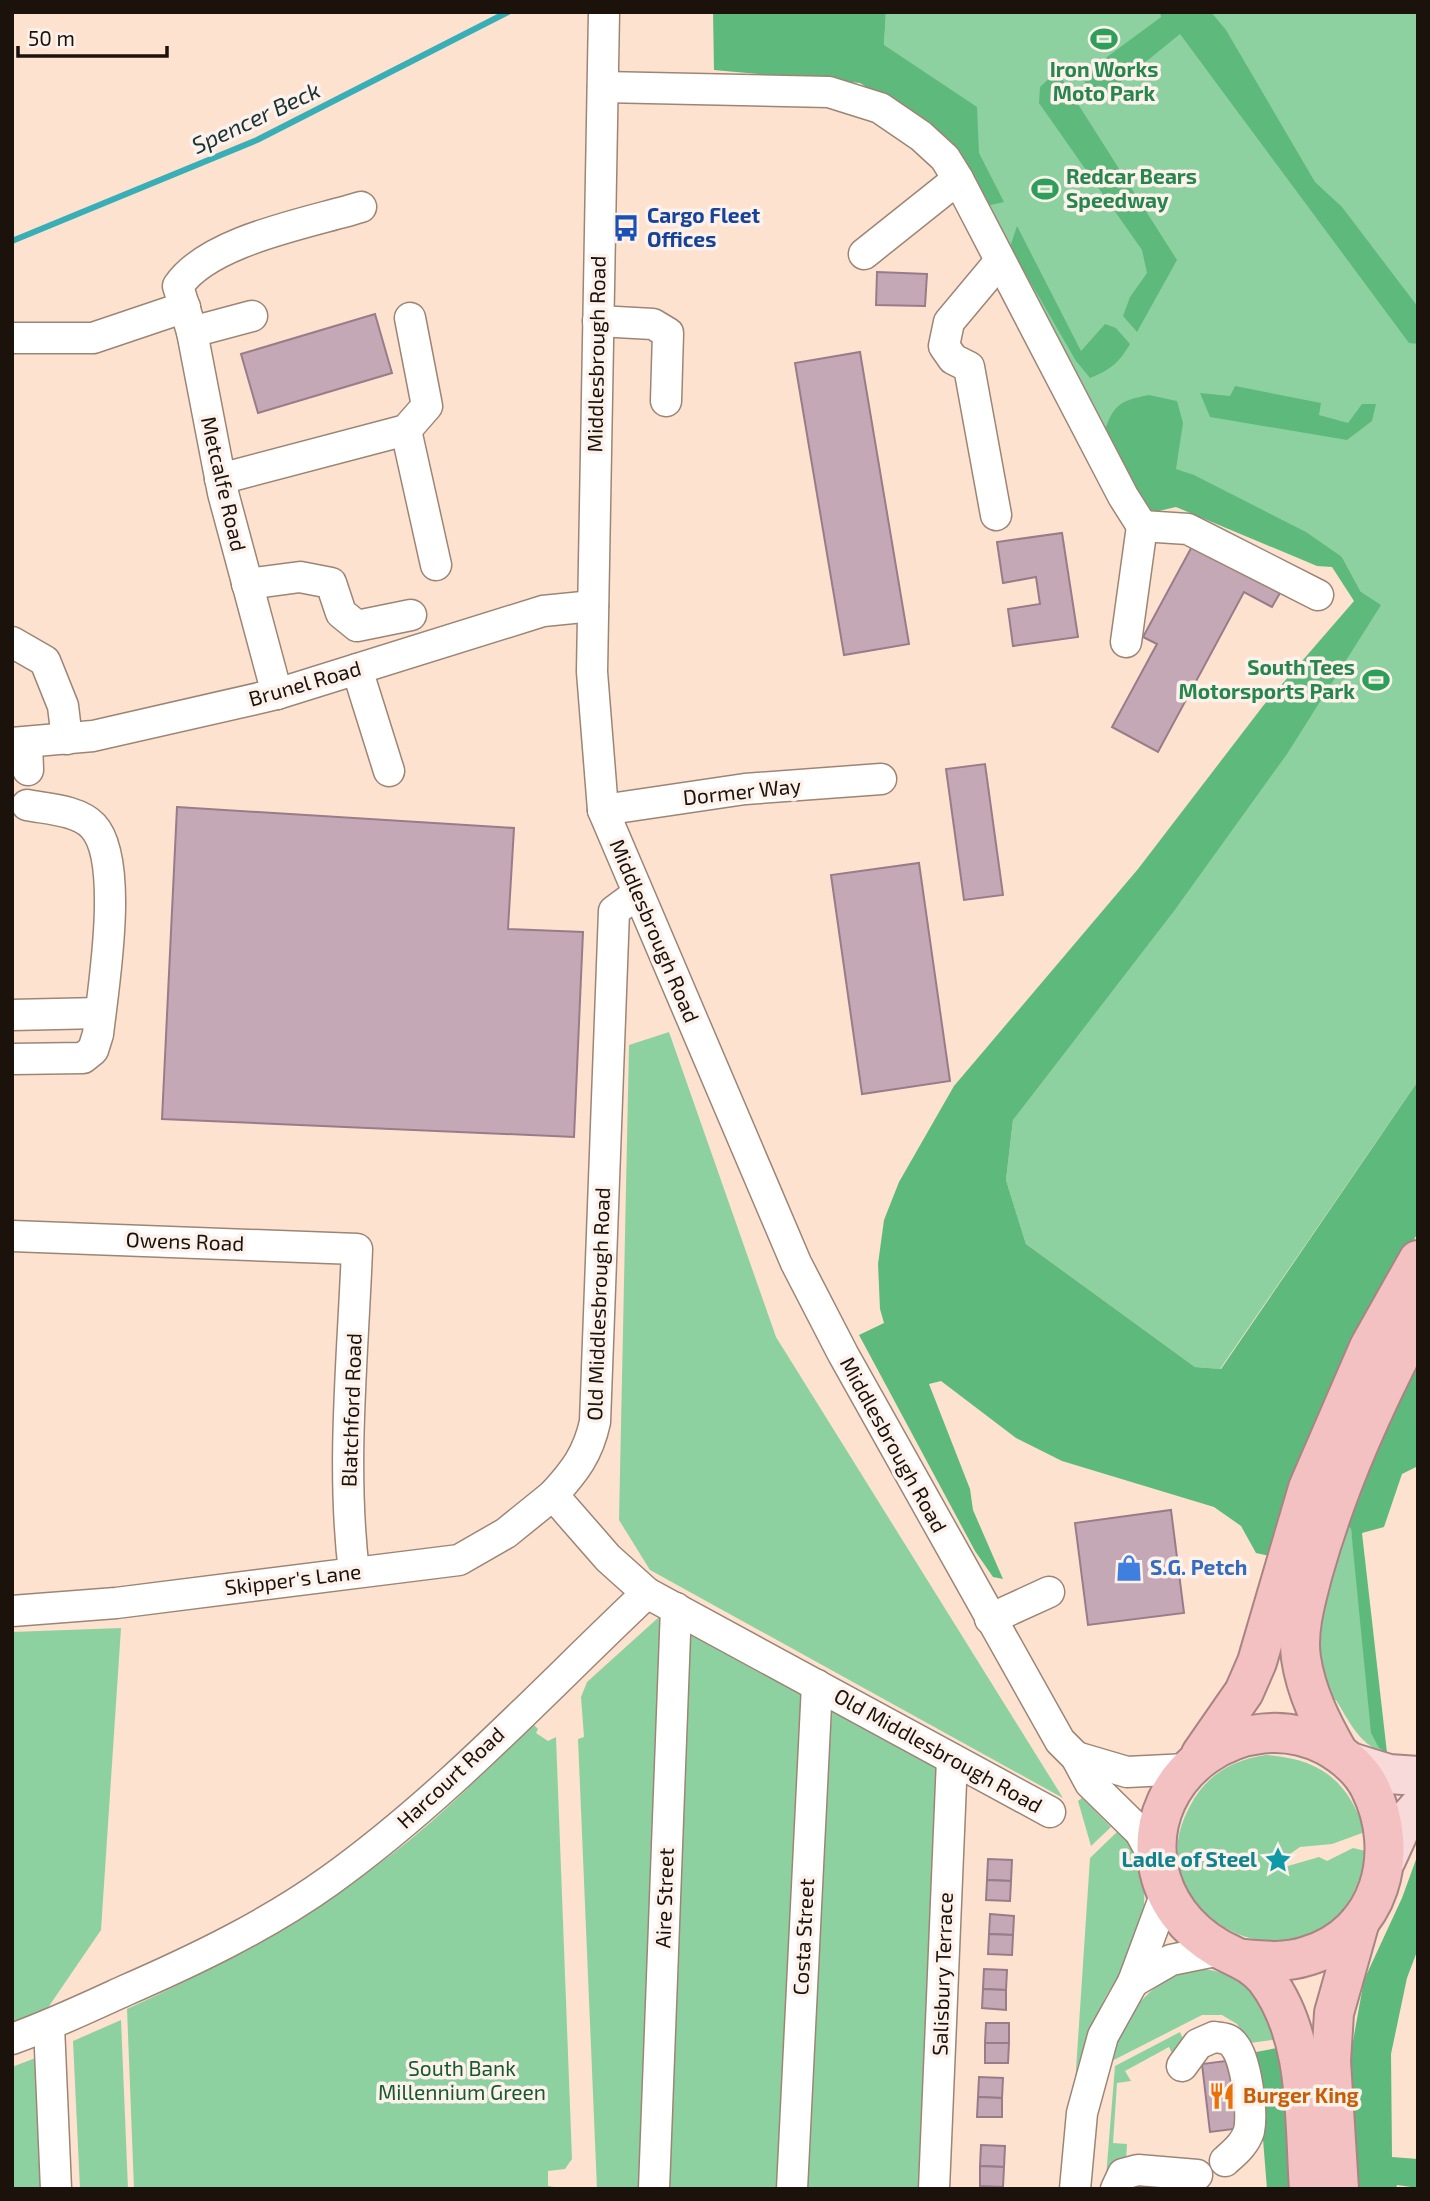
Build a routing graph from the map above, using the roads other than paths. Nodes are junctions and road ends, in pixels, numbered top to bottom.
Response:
1 (604, 12) edge
2 (603, 87) junction
3 (958, 179) junction
4 (361, 207) dead end
5 (864, 254) dead end
6 (1000, 261) junction
7 (252, 316) dead end
8 (410, 318) dead end
9 (188, 320) junction
10 (598, 321) junction
11 (12, 338) edge
12 (666, 401) dead end
13 (406, 430) junction
14 (220, 479) junction
15 (996, 515) dead end
16 (1142, 526) junction
17 (436, 565) dead end
18 (247, 584) junction
19 (1318, 594) dead end
20 (593, 606) junction
21 (411, 615) dead end
22 (12, 642) edge
23 (1126, 642) dead end
24 (357, 669) junction
25 (277, 694) junction
26 (66, 739) junction
27 (22, 752) edge
28 (389, 771) dead end
29 (881, 779) dead end
30 (27, 805) dead end
31 (603, 810) junction
32 (636, 894) junction
33 (100, 1013) junction
34 (12, 1015) edge
35 (12, 1059) edge
36 (12, 1236) edge
37 (357, 1249) joint
38 (1418, 1260) edge
39 (1418, 1321) edge
40 (553, 1495) junction
41 (354, 1572) junction
42 (1049, 1592) dead end
43 (646, 1593) junction
44 (676, 1608) junction
45 (12, 1611) edge
46 (990, 1619) junction
47 (817, 1685) junction
48 (1076, 1757) junction
49 (1344, 1757) junction
50 (952, 1759) junction
51 (1193, 1764) junction
52 (1418, 1776) edge
53 (1418, 1808) edge
54 (1050, 1812) dead end
55 (1386, 1860) junction
56 (1162, 1879) junction
57 (1360, 1921) junction
58 (1232, 1954) junction
59 (1133, 1982) junction
60 (49, 2026) junction
61 (12, 2039) edge
62 (1182, 2066) dead end
63 (1226, 2161) dead end
64 (1197, 2175) dead end
65 (56, 2189) edge
66 (654, 2189) edge
67 (792, 2189) edge
68 (934, 2189) edge
69 (1075, 2189) edge
70 (1116, 2189) edge
71 (1309, 2189) edge
72 (1339, 2189) edge

1 - 2 street, Middlesbrough Road
2 - 3 street
2 - 10 street, Middlesbrough Road
3 - 5 street
3 - 6 street
4 - 9 street, Metcalfe Road
6 - 15 street
6 - 16 street
7 - 9 street
8 - 13 street
9 - 11 street
9 - 14 street, Metcalfe Road
10 - 12 street
10 - 20 street, Middlesbrough Road
13 - 14 street
13 - 17 street
14 - 18 street, Metcalfe Road
16 - 19 street
16 - 23 street
18 - 21 street
18 - 25 street, Metcalfe Road
20 - 24 street, Brunel Road
20 - 31 street, Middlesbrough Road
22 - 26 street
24 - 25 street, Brunel Road
24 - 28 street
25 - 26 street, Brunel Road
26 - 27 street, Brunel Road
29 - 31 street, Dormer Way
30 - 33 street
31 - 32 street, Middlesbrough Road
32 - 40 street, Old Middlesbrough Road
32 - 46 street, Middlesbrough Road
33 - 34 street
33 - 35 street
36 - 37 street, Owens Road
37 - 41 street, Blatchford Road
38 - 51 highway
39 - 49 highway
40 - 41 street, Skipper's Lane
40 - 43 street, Old Middlesbrough Road
41 - 45 street, Skipper's Lane
42 - 46 street
43 - 44 street, Old Middlesbrough Road
43 - 60 street, Harcourt Road
44 - 47 street, Old Middlesbrough Road
44 - 66 street, Aire Street
46 - 48 street, Middlesbrough Road
47 - 50 street, Old Middlesbrough Road
47 - 67 street, Costa Street
48 - 51 street
48 - 56 street, Middlesbrough Road
49 - 51 highway
49 - 52 main road
49 - 55 highway
50 - 54 street, Old Middlesbrough Road
50 - 68 street, Salisbury Terrace
51 - 56 highway
53 - 55 main road
55 - 57 highway
56 - 58 highway
56 - 59 street
57 - 58 highway
57 - 72 highway
58 - 59 street
58 - 71 highway
59 - 69 street
60 - 61 street
60 - 65 street
62 - 63 street
64 - 70 street

